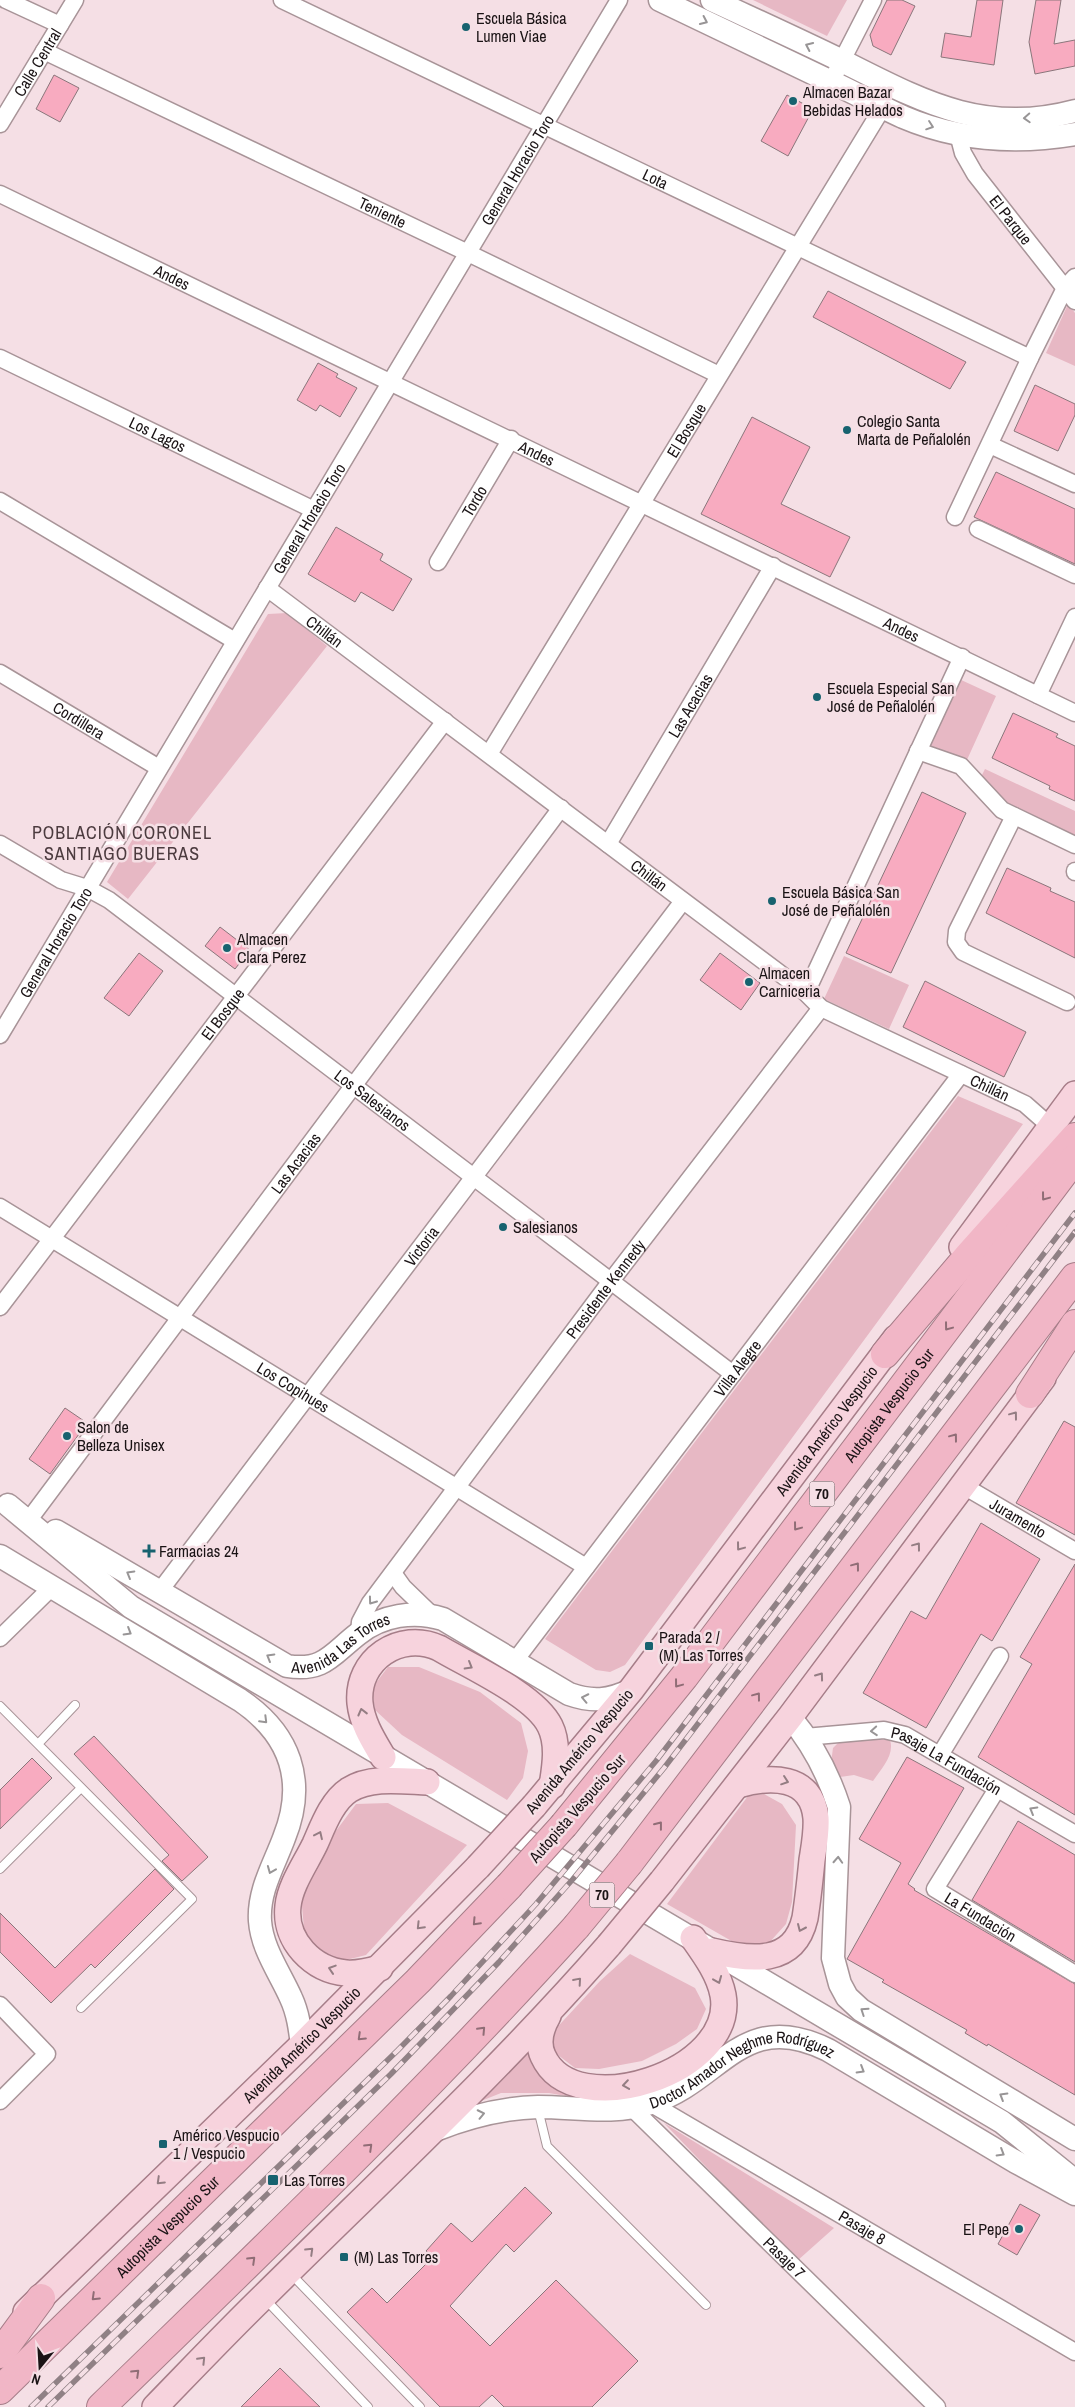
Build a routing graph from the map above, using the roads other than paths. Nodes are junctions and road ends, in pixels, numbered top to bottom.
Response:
1 (6, 0) edge
2 (75, 0) edge
3 (282, 0) edge
4 (619, 0) edge
5 (660, 0) edge
6 (712, 0) edge
7 (873, 0) edge
8 (60, 26) junction
9 (44, 51) junction
10 (841, 61) junction
11 (831, 82) junction
12 (883, 108) junction
13 (1075, 111) edge
14 (0, 124) edge
15 (544, 125) junction
16 (958, 134) junction
17 (1075, 134) edge
18 (0, 194) edge
19 (797, 246) junction
20 (468, 252) junction
21 (1072, 289) edge
22 (0, 358) edge
23 (1030, 358) junction
24 (719, 375) junction
25 (391, 382) junction
26 (511, 439) junction
27 (990, 445) junction
28 (1075, 484) edge
29 (0, 501) edge
30 (641, 502) junction
31 (314, 510) junction
32 (955, 517) dead end
33 (978, 529) dead end
34 (438, 562) dead end
35 (773, 566) junction
36 (1075, 575) edge
37 (267, 588) junction
38 (1075, 617) edge
39 (235, 641) junction
40 (962, 658) junction
41 (0, 673) edge
42 (1038, 695) junction
43 (1075, 713) edge
44 (445, 721) junction
45 (918, 751) junction
46 (489, 754) junction
47 (159, 768) junction
48 (561, 808) junction
49 (1014, 816) junction
50 (0, 844) edge
51 (608, 844) junction
52 (1075, 845) edge
53 (87, 888) junction
54 (683, 901) junction
55 (806, 993) junction
56 (236, 996) junction
57 (1067, 1002) dead end
58 (821, 1008) junction
59 (2, 1026) edge
60 (961, 1074) junction
61 (354, 1086) junction
62 (1075, 1094) edge
63 (1050, 1126) junction
64 (1075, 1137) edge
65 (1075, 1158) edge
66 (474, 1177) junction
67 (0, 1208) edge
68 (52, 1239) junction
69 (1075, 1277) edge
70 (611, 1280) junction
71 (0, 1307) edge
72 (180, 1317) junction
73 (1075, 1324) edge
74 (1075, 1336) edge
75 (885, 1354) junction
76 (734, 1374) junction
77 (1030, 1394) junction
78 (307, 1396) junction
79 (962, 1485) junction
80 (457, 1487) junction
81 (4, 1503) edge
82 (31, 1518) junction
83 (1075, 1551) edge
84 (6, 1559) edge
85 (586, 1566) junction
86 (393, 1573) junction
87 (52, 1587) junction
88 (159, 1592) junction
89 (131, 1607) junction
90 (433, 1616) junction
91 (359, 1633) junction
92 (0, 1638) edge
93 (1000, 1656) dead end
94 (514, 1662) junction
95 (631, 1690) junction
96 (75, 1705) dead end
97 (0, 1706) edge
98 (790, 1717) junction
99 (805, 1737) junction
100 (38, 1744) junction
101 (940, 1755) junction
102 (382, 1756) junction
103 (428, 1782) junction
104 (738, 1785) junction
105 (552, 1786) junction
106 (81, 1788) junction
107 (997, 1789) junction
108 (1075, 1834) edge
109 (0, 1869) edge
110 (703, 1945) junction
111 (380, 1968) junction
112 (1075, 1974) edge
113 (0, 2005) edge
114 (81, 2008) dead end
115 (552, 2011) junction
116 (302, 2046) junction
117 (0, 2101) edge
118 (641, 2105) junction
119 (537, 2107) junction
120 (1002, 2122) junction
121 (435, 2130) junction
122 (1075, 2139) edge
123 (1075, 2152) edge
124 (1075, 2181) edge
125 (1075, 2194) edge
126 (289, 2272) junction
127 (263, 2297) junction
128 (41, 2298) junction
129 (706, 2305) dead end
130 (0, 2336) edge
131 (1075, 2352) edge
132 (0, 2354) edge
133 (0, 2390) edge
134 (100, 2407) edge
135 (155, 2407) edge
136 (368, 2407) edge
137 (420, 2407) edge
138 (937, 2407) edge

1 - 8 street
2 - 8 street, Calle Central
3 - 15 street, Lota
4 - 15 street, General Horacio Toro
5 -> 11 street
10 -> 6 street
7 - 10 street
8 - 9 street, Calle Central
9 - 14 street, Calle Central
9 - 20 street, Teniente
10 - 11 street
13 -> 10 street
11 - 12 street
12 -> 16 street
12 - 19 street, El Bosque
15 - 19 street, Lota
15 - 20 street, General Horacio Toro
16 - 17 street
16 - 21 street, El Parque
18 - 25 street, Andes
19 - 23 street, Lota
19 - 24 street, El Bosque
20 - 24 street, Teniente
20 - 25 street, General Horacio Toro
21 - 23 street
22 - 31 street, Los Lagos
23 - 27 street
24 - 30 street, El Bosque
25 - 26 street, Andes
25 - 31 street, General Horacio Toro
26 - 30 street, Andes
26 - 34 street, Tordo
27 - 28 street
27 - 32 street
29 - 39 street
30 - 35 street, Andes
30 - 46 street, El Bosque
31 - 37 street, General Horacio Toro
33 - 36 street
35 - 40 street, Andes
35 - 51 street, Las Acacias
37 - 39 street, General Horacio Toro
37 - 44 street, Chillán
38 - 42 street
39 - 47 street, General Horacio Toro
40 - 42 street, Andes
40 - 45 street
41 - 47 street, Cordillera
42 - 43 street, Andes
44 - 46 street, Chillán
44 - 56 street, El Bosque
45 - 49 street
45 - 55 street
46 - 48 street, Chillán
47 - 53 street, General Horacio Toro
48 - 51 street, Chillán
48 - 61 street, Las Acacias
49 - 52 street
49 - 57 street
50 - 53 street, Los Salesianos
51 - 54 street, Chillán
53 - 56 street, Los Salesianos
53 - 59 street, General Horacio Toro
54 - 55 street, Chillán
54 - 66 street, Victoria
55 - 58 street, Chillán
56 - 61 street, Los Salesianos
56 - 68 street, El Bosque
58 - 60 street, Chillán
58 - 70 street, Presidente Kennedy
60 - 63 street, Chillán
60 - 76 street, Villa Alegre
61 - 66 street, Los Salesianos
61 - 72 street, Las Acacias
62 - 63 main road, Avenida Américo Vespucio
63 - 75 main road, Avenida Américo Vespucio
64 - 75 highway
65 -> 133 highway, Autopista Vespucio Sur / 70, bridge
66 - 70 street, Los Salesianos
66 - 78 street, Victoria
67 - 68 street, Los Copihues
68 - 71 street, El Bosque
68 - 72 street, Los Copihues
134 -> 69 highway, 70, bridge
70 - 76 street, Los Salesianos
70 - 80 street, Presidente Kennedy
72 - 78 street, Los Copihues
72 - 82 street, Las Acacias
73 - 77 highway
74 - 77 main road
75 -> 95 main road, Avenida Américo Vespucio
76 - 85 street, Villa Alegre
79 -> 77 main road
78 - 80 street, Los Copihues
78 - 88 street, Victoria
79 - 83 street, Juramento
98 -> 79 main road
80 - 85 street, Los Copihues
80 - 86 street, Presidente Kennedy
81 - 82 street, Avenida Las Torres
81 - 89 street, Avenida Las Torres
88 -> 82 street, Avenida Las Torres
84 - 87 street, Avenida Las Torres
84 - 89 street, Avenida Las Torres
85 - 94 street, Villa Alegre
86 - 90 street
86 -> 91 street, Presidente Kennedy
87 - 92 street
87 -> 116 street, Avenida Las Torres
91 -> 88 street, Avenida Las Torres
89 - 102 street, Avenida Las Torres
90 - 91 street, Avenida Las Torres
90 - 94 street, Avenida Las Torres
93 - 101 street
95 -> 94 street, Avenida Las Torres
95 - 105 main road, Avenida Américo Vespucio
96 - 100 lane
97 - 100 lane
98 - 99 street
98 - 104 main road
101 -> 99 street, Pasaje La Fundación
122 -> 99 street
100 - 106 lane
101 - 107 street, Pasaje La Fundación
102 - 103 street, Avenida Las Torres
102 -> 105 main road
103 - 110 street, Avenida Las Torres
111 -> 103 main road
104 -> 110 main road
115 -> 104 main road, bridge
105 -> 111 main road, Avenida Américo Vespucio, bridge
106 - 109 lane
106 - 114 lane
108 -> 107 street, Pasaje La Fundación
107 - 112 street, La Fundación
110 -> 115 main road
110 - 120 street, Doctor Amador Neghme Rodríguez
111 - 116 main road, Avenida Américo Vespucio
113 - 117 street
115 - 121 main road
116 -> 128 main road, Avenida Américo Vespucio
118 - 119 street, Doctor Amador Neghme Rodríguez
118 -> 125 street, Doctor Amador Neghme Rodríguez
118 - 131 street, Pasaje 8
118 - 138 street, Pasaje 7
121 -> 119 street, Doctor Amador Neghme Rodríguez
119 - 129 lane
120 - 123 street, Doctor Amador Neghme Rodríguez
120 - 124 street, Doctor Amador Neghme Rodríguez
126 -> 121 main road
126 - 127 main road
126 - 137 lane
135 -> 127 main road
127 - 136 lane
128 - 130 main road, Avenida Américo Vespucio
128 - 132 highway

